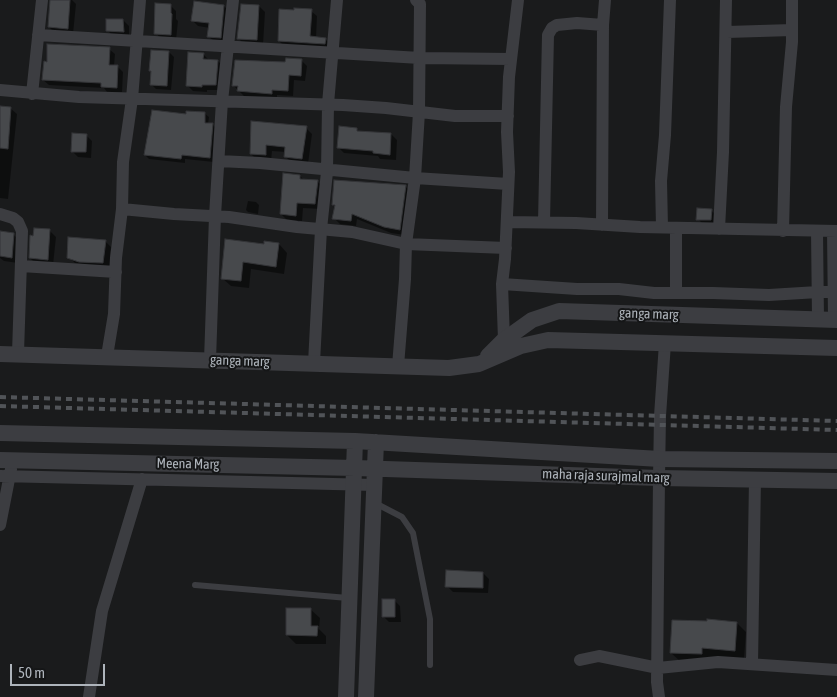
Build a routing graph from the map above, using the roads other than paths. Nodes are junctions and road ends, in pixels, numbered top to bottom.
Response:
1 (42, 0) edge
2 (140, 0) edge
3 (233, 0) edge
4 (337, 0) edge
5 (416, 0) edge
6 (518, 0) edge
7 (605, 0) edge
8 (670, 0) edge
9 (726, 0) edge
10 (792, 0) edge
11 (603, 24) junction
12 (792, 30) junction
13 (727, 32) junction
14 (38, 35) junction
15 (136, 41) junction
16 (229, 46) junction
17 (332, 52) junction
18 (420, 58) junction
19 (512, 59) junction
20 (0, 90) edge
21 (32, 94) junction
22 (132, 99) junction
23 (222, 101) junction
24 (328, 104) junction
25 (419, 112) junction
26 (508, 116) junction
27 (219, 160) junction
28 (327, 170) junction
29 (415, 178) junction
30 (508, 184) junction
31 (122, 209) junction
32 (0, 214) edge
33 (215, 216) junction
34 (507, 222) junction
35 (544, 222) junction
36 (602, 224) junction
37 (662, 228) junction
38 (676, 228) junction
39 (321, 229) junction
40 (719, 229) junction
41 (783, 231) junction
42 (817, 231) junction
43 (835, 231) edge
44 (406, 244) junction
45 (506, 248) junction
46 (21, 266) junction
47 (116, 272) junction
48 (502, 284) junction
49 (818, 292) junction
50 (836, 292) edge
51 (676, 293) junction
52 (830, 319) edge
53 (665, 343) junction
54 (506, 346) junction
55 (837, 348) edge
56 (18, 353) junction
57 (0, 354) edge
58 (107, 356) junction
59 (210, 360) junction
60 (314, 364) junction
61 (398, 366) junction
62 (6, 433) edge
63 (355, 441) junction
64 (376, 442) junction
65 (660, 459) junction
66 (837, 461) edge
67 (5, 468) edge
68 (354, 476) junction
69 (375, 477) junction
70 (659, 478) junction
71 (142, 479) junction
72 (755, 480) junction
73 (837, 481) edge
74 (374, 503) junction
75 (0, 525) edge
76 (195, 586) dead end
77 (350, 598) junction
78 (580, 660) dead end
79 (752, 664) junction
80 (430, 665) dead end
81 (658, 668) junction
82 (837, 670) edge
83 (658, 696) edge
84 (89, 697) edge
85 (346, 697) edge
86 (366, 697) edge

1 - 14 street
2 - 15 street
3 - 16 street
4 - 17 street
5 - 18 street
6 - 19 street
7 - 11 street
8 - 37 street
9 - 13 street
10 - 12 street
11 - 35 street
11 - 36 street
12 - 13 street
12 - 41 street
13 - 40 street
14 - 15 street
14 - 21 street
15 - 16 street
15 - 22 street
16 - 17 street
16 - 23 street
17 - 18 street
17 - 24 street
18 - 19 street
18 - 25 street
19 - 26 street
20 - 21 street
21 - 22 street
22 - 23 street
22 - 31 street
23 - 24 street
23 - 27 street
24 - 25 street
24 - 28 street
25 - 26 street
25 - 29 street
26 - 30 street
27 - 28 street
27 - 33 street
28 - 29 street
28 - 39 street
29 - 30 street
29 - 44 street
30 - 34 street
31 - 33 street
31 - 47 street
32 - 46 street
33 - 39 street
33 - 59 street
34 - 35 street
34 - 45 street
35 - 36 street
36 - 37 street
37 - 38 street
38 - 40 street
38 - 51 street
39 - 44 street
39 - 60 street
40 - 41 street
41 - 42 street
42 - 43 street
42 - 49 street
43 - 50 street
44 - 45 street
44 - 61 street
45 - 48 street
46 - 47 street
46 - 56 street
47 - 58 street
48 - 51 street
48 - 54 street
49 - 50 street
49 - 51 street
49 - 52 street
50 - 52 street
52 - 54 street, ganga marg
53 - 54 street, ganga marg
53 - 55 street, ganga marg
53 - 65 street
54 - 61 street, ganga marg
56 - 57 street, ganga marg
56 - 58 street, ganga marg
58 - 59 street, ganga marg
59 - 60 street, ganga marg
60 - 61 street, ganga marg
62 - 63 street, maha raja surajmal marg
62 - 67 street
63 - 64 street, maha raja surajmal marg
63 - 68 street
64 - 65 street, maha raja surajmal marg
64 - 69 street
65 - 66 street, maha raja surajmal marg
65 - 70 street
67 - 68 street, Meena Marg
67 - 71 street
67 - 75 street
68 - 69 street, Meena Marg
68 - 71 street
68 - 77 street
69 - 70 street, maha raja surajmal marg
69 - 74 street
70 - 72 street, maha raja surajmal marg
70 - 81 street
71 - 84 street
72 - 73 street, maha raja surajmal marg
72 - 79 street
74 - 80 lane
74 - 86 street
76 - 77 lane
77 - 85 street
78 - 81 street
79 - 81 street
79 - 82 street
81 - 83 street

